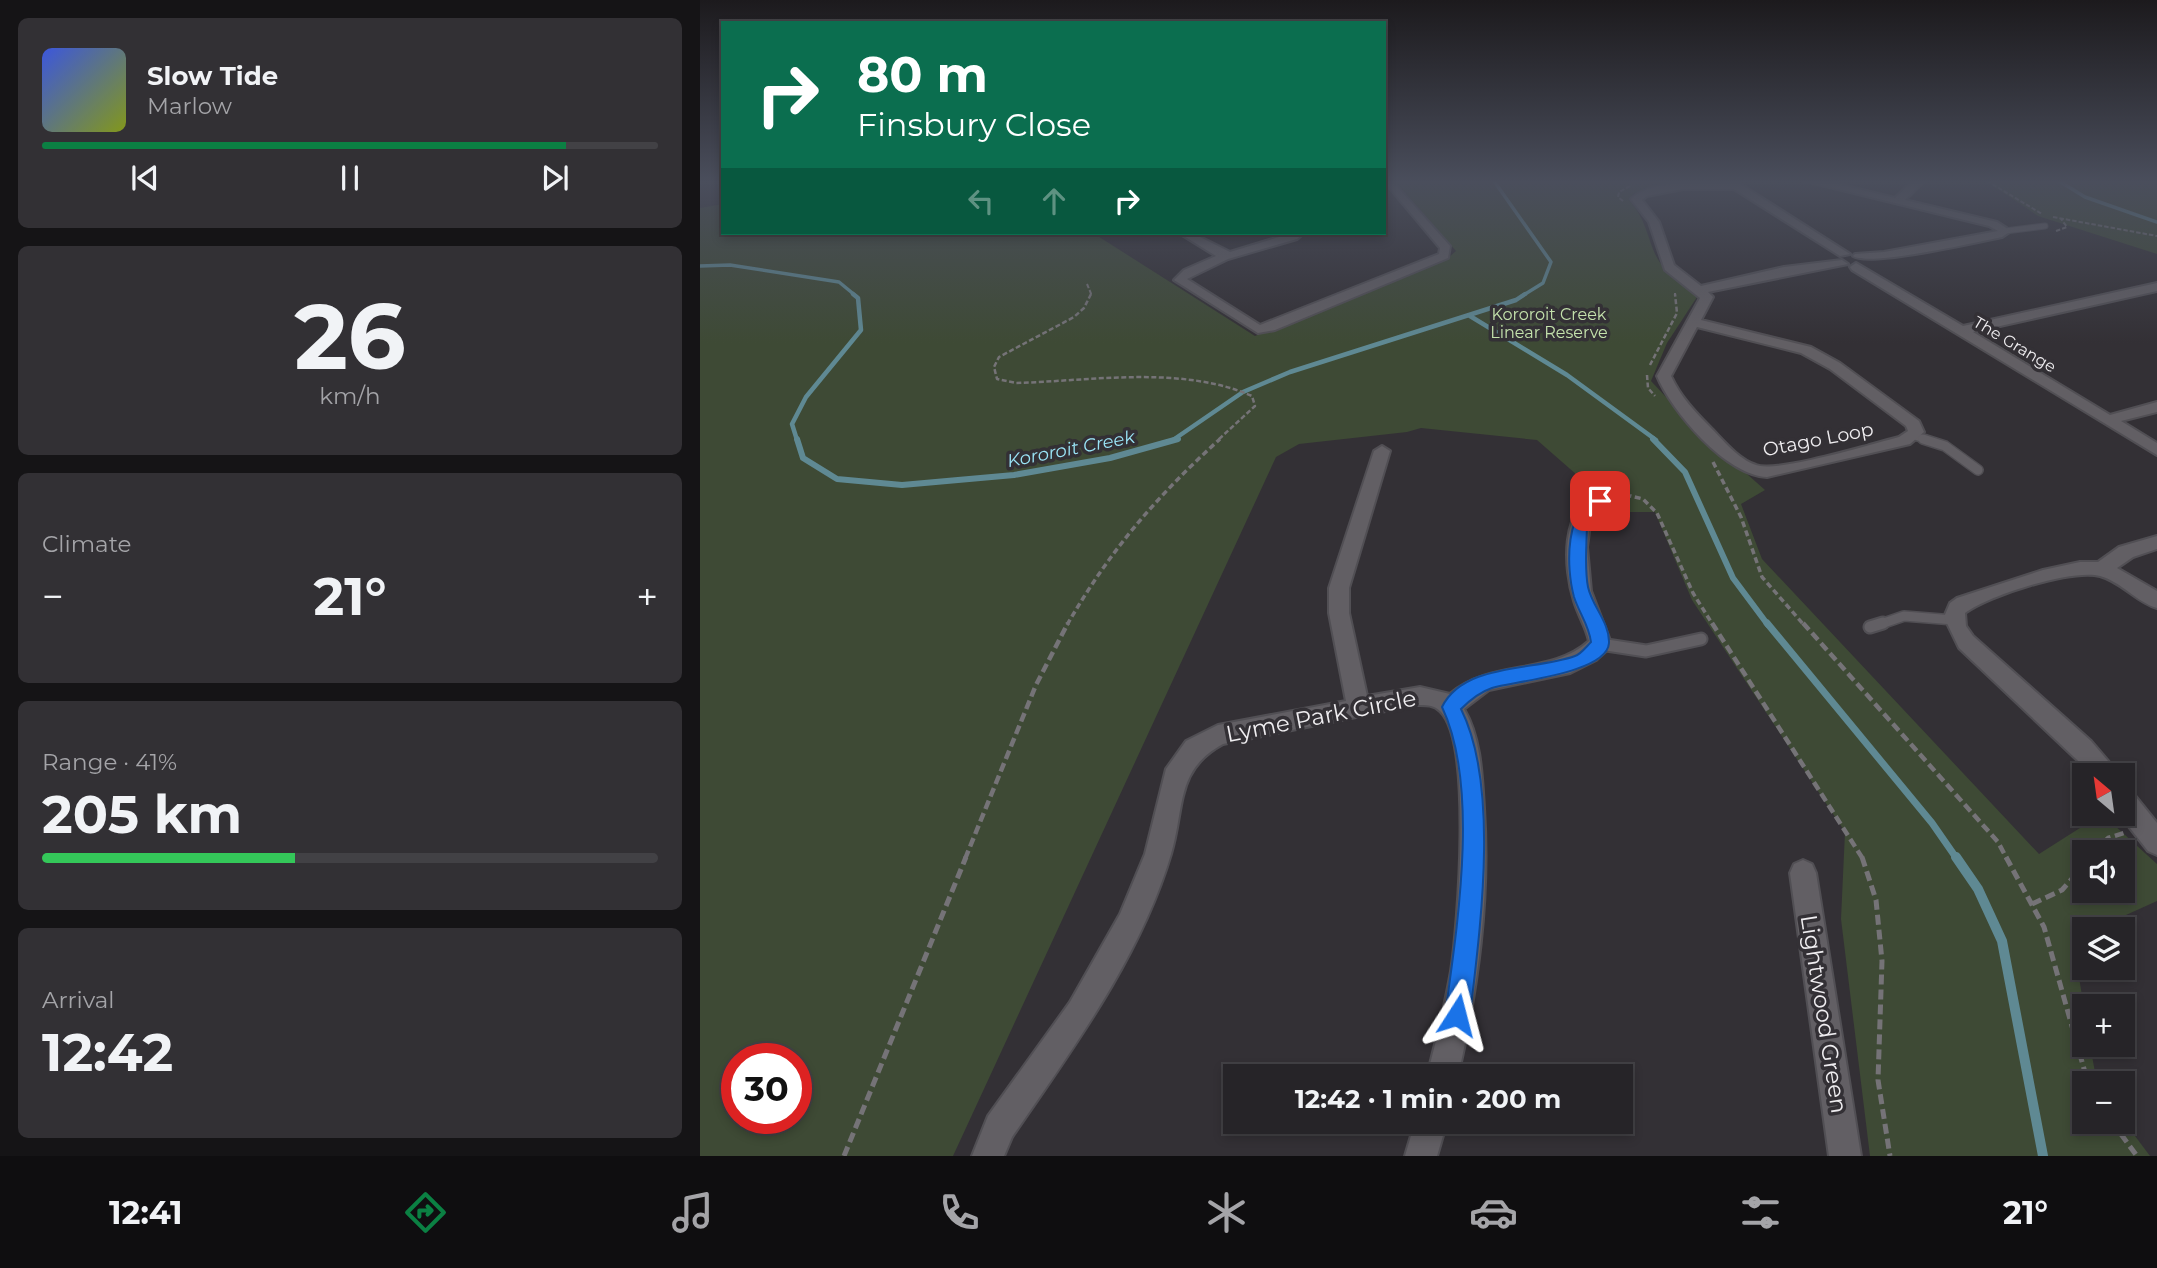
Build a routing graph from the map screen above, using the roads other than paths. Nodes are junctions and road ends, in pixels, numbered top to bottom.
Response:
1 (1188, 235) edge
2 (1293, 235) edge
3 (1434, 235) edge
4 (1658, 235) edge
5 (1805, 235) edge
6 (1997, 235) edge
7 (1226, 256) junction
8 (1850, 260) junction
9 (2157, 287) edge
10 (1701, 290) junction
11 (1691, 322) junction
12 (1967, 329) junction
13 (2157, 407) edge
14 (2124, 415) junction
15 (2107, 420) junction
16 (2157, 435) edge
17 (1914, 436) junction
18 (2157, 450) edge
19 (1382, 451) dead end
20 (1978, 470) dead end
21 (1600, 501) road end
22 (2157, 542) edge
23 (2102, 569) junction
24 (2157, 601) edge
25 (1954, 620) junction
26 (1870, 627) dead end
27 (1701, 639) dead end
28 (1600, 645) junction
29 (1358, 706) junction
30 (1451, 707) junction
31 (2097, 763) edge
32 (2135, 815) edge
33 (2157, 843) edge
34 (1803, 873) dead end
35 (1446, 1064) edge
36 (1427, 1134) edge
37 (988, 1156) edge
38 (1421, 1156) edge
39 (1845, 1156) edge

1 - 7 street
2 - 7 street
3 - 7 street
4 - 10 street
5 - 8 street, The Grange
6 - 8 street
8 - 10 street
8 - 12 street, The Grange
9 - 12 street
10 - 11 street, Otago Loop
11 - 17 street, Otago Loop
11 - 17 street, Otago Loop
12 - 14 street, The Grange
12 - 15 street, The Grange
13 - 14 street
14 - 15 street
14 - 16 street, The Grange
15 - 18 street, The Grange
17 - 20 lane
19 - 29 street
21 - 28 street
22 - 23 street
23 - 24 street
23 - 25 street
25 - 26 lane
25 - 31 street
27 - 28 lane
28 - 30 street
29 - 30 street, Lyme Park Circle
29 - 37 street, Lyme Park Circle
30 - 35 street
32 - 33 street
34 - 39 street, Lightwood Green
36 - 38 street

